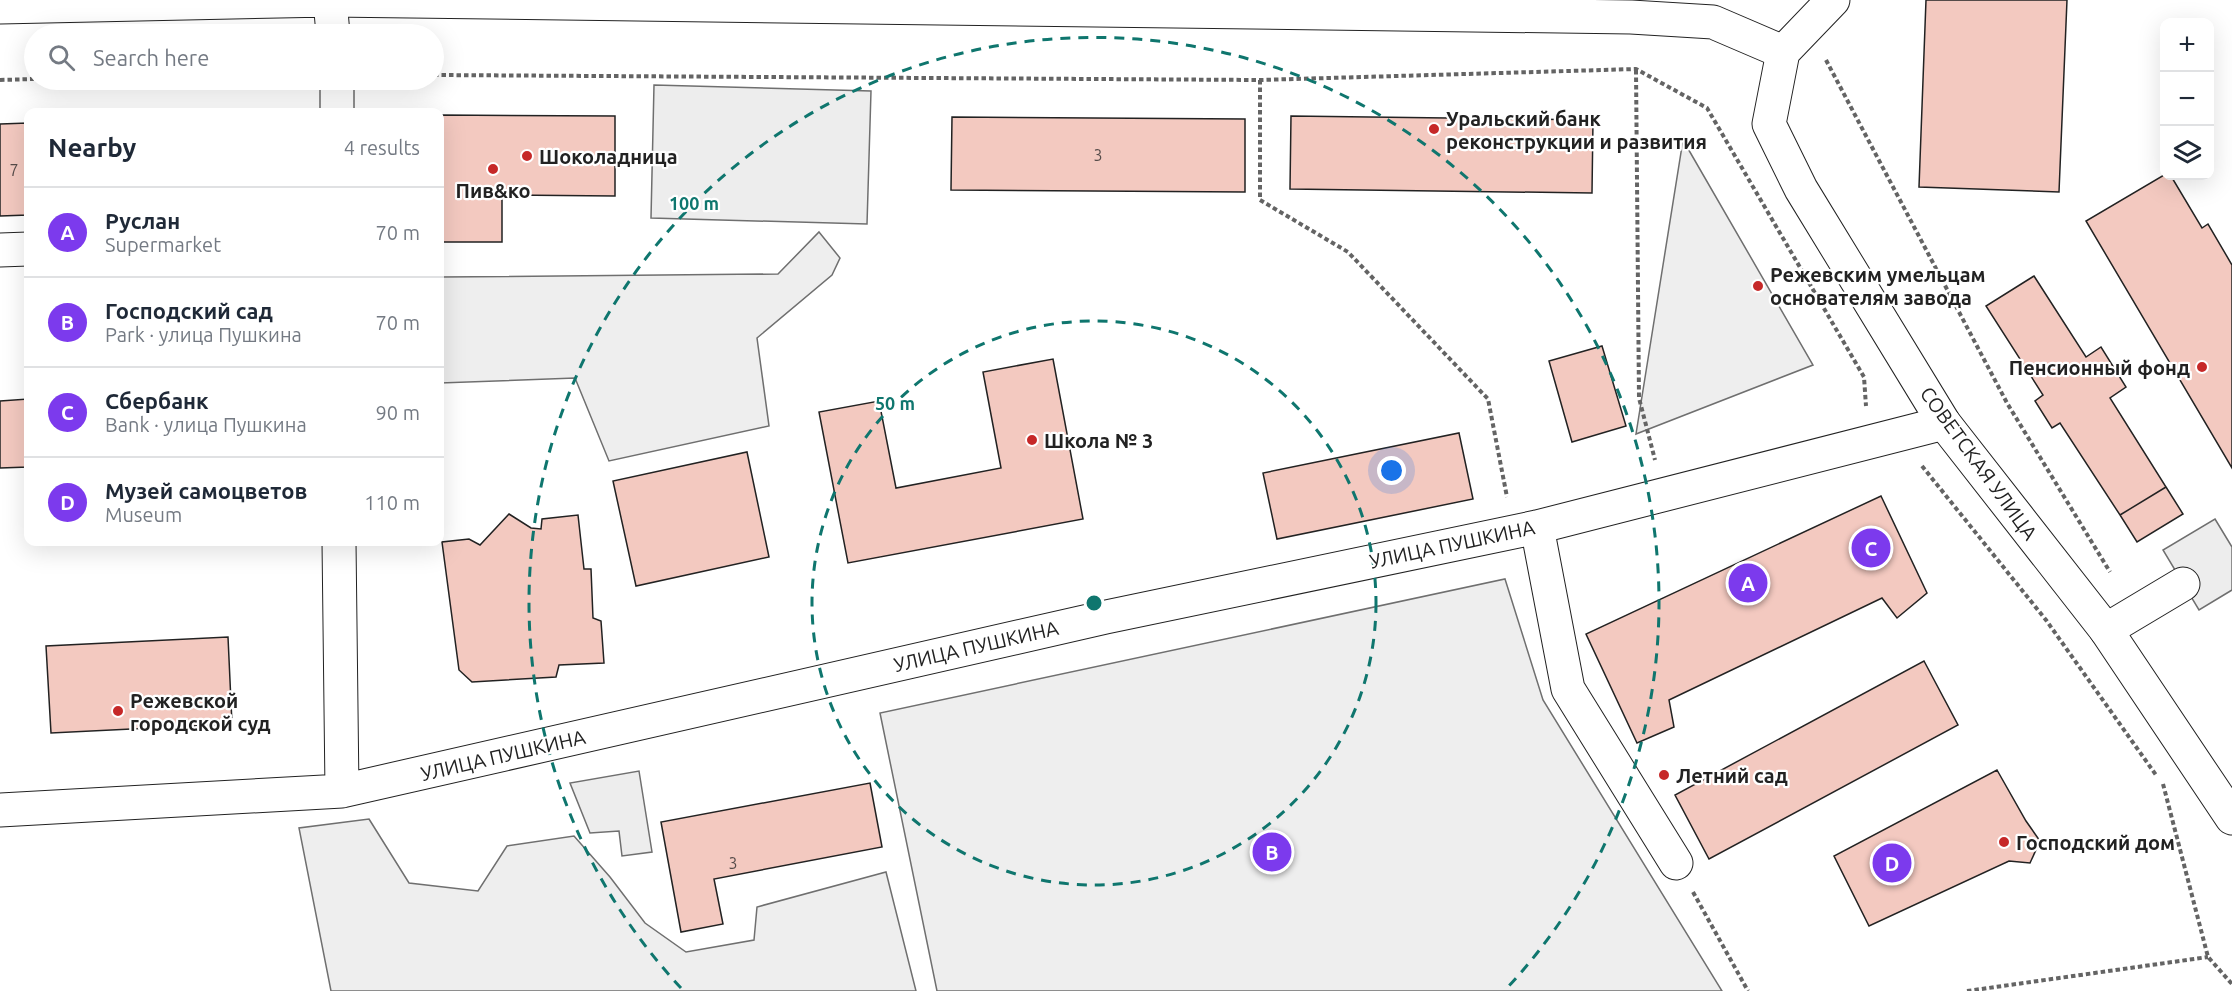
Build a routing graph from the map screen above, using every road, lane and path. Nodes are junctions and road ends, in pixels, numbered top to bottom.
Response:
1 (330, 0) edge
2 (1833, 0) edge
3 (0, 7) edge
4 (332, 24) edge
5 (1783, 52) junction
6 (1822, 52) dead end
7 (1636, 69) junction
8 (444, 75) edge
9 (24, 79) edge
10 (0, 80) edge
11 (1260, 80) junction
12 (337, 90) edge
13 (337, 108) edge
14 (24, 249) edge
15 (0, 250) edge
16 (1944, 423) junction
17 (1899, 435) junction
18 (1656, 465) dead end
19 (1508, 499) dead end
20 (1537, 527) junction
21 (339, 546) edge
22 (2183, 584) dead end
23 (2134, 612) junction
24 (2106, 630) junction
25 (342, 791) junction
26 (0, 810) edge
27 (2232, 818) edge
28 (1677, 863) joint
29 (2208, 957) junction
30 (2232, 984) edge
31 (1748, 991) edge
32 (1967, 991) edge

1 - 3 street
1 - 4 street
1 - 5 street
2 - 5 street
5 - 16 street, СОВЕТСКАЯ УЛИЦА
6 - 23 path
7 - 11 path
7 - 17 path
7 - 18 path
8 - 11 path
9 - 10 path
11 - 19 path
12 - 13 street
14 - 15 street
16 - 17 street, УЛИЦА ПУШКИНА
16 - 24 street, СОВЕТСКАЯ УЛИЦА
17 - 20 street, УЛИЦА ПУШКИНА
17 - 29 path
20 - 25 street, УЛИЦА ПУШКИНА
20 - 28 street
21 - 25 street
22 - 23 street
23 - 24 street
24 - 27 street, СОВЕТСКАЯ УЛИЦА
25 - 26 street, УЛИЦА ПУШКИНА
28 - 31 path
29 - 30 path
29 - 32 path

